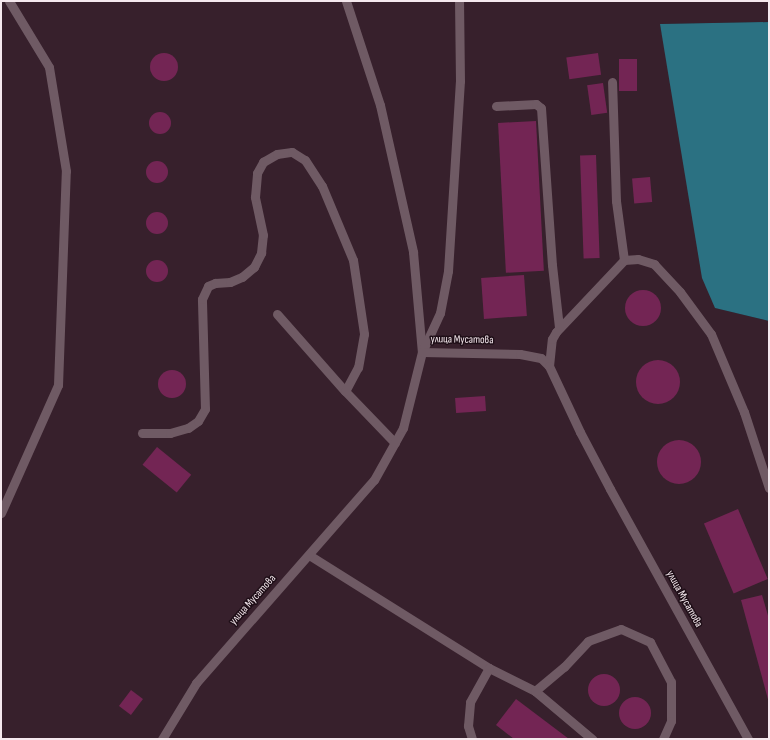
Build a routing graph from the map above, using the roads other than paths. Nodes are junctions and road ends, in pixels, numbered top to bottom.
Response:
1 (9, 1) edge
2 (346, 1) edge
3 (458, 1) edge
4 (612, 82) dead end
5 (496, 106) dead end
6 (624, 260) junction
7 (277, 314) dead end
8 (559, 327) junction
9 (422, 352) junction
10 (549, 366) junction
11 (345, 391) junction
12 (142, 434) dead end
13 (395, 443) junction
14 (769, 488) edge
15 (1, 513) edge
16 (309, 555) junction
17 (489, 668) junction
18 (534, 691) junction
19 (162, 739) edge
20 (472, 739) edge
21 (592, 739) edge
22 (663, 739) edge
23 (748, 739) edge

1 - 15 lane
2 - 9 lane
3 - 9 lane
4 - 6 lane
5 - 8 lane
6 - 8 lane
6 - 14 lane
7 - 11 lane
8 - 10 lane
9 - 10 lane, улица Мусатова
9 - 13 lane, улица Мусатова
10 - 23 lane, улица Мусатова
11 - 12 lane
11 - 13 lane
13 - 16 lane, улица Мусатова
16 - 17 lane
16 - 19 lane, улица Мусатова
17 - 18 lane
17 - 20 lane
18 - 21 lane
18 - 22 lane

